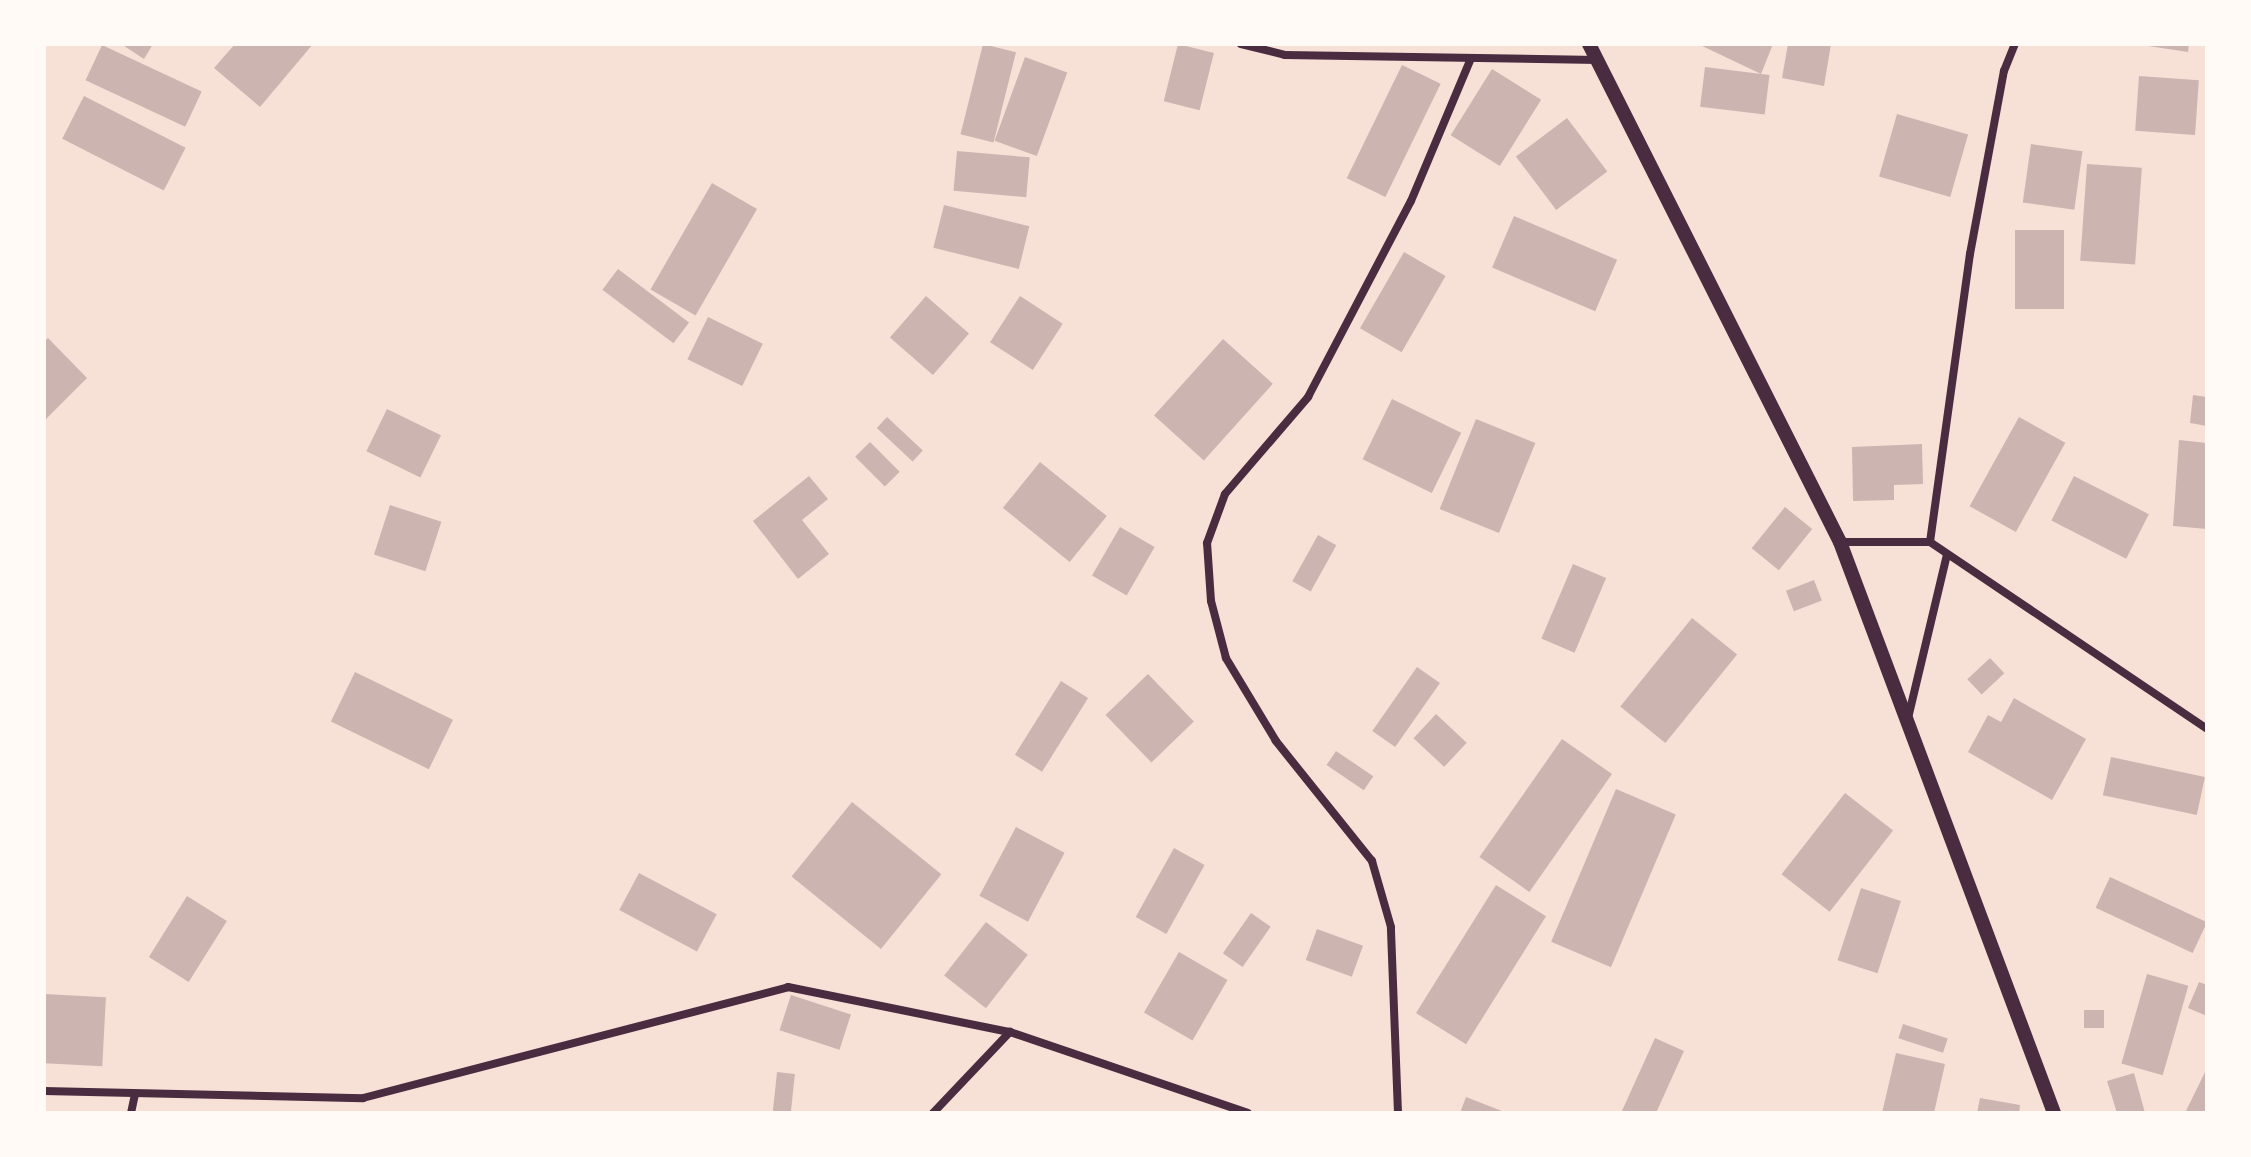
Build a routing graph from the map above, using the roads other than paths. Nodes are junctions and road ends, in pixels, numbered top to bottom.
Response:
1 (1241, 44) edge
2 (1589, 44) edge
3 (2015, 44) edge
4 (1471, 58) junction
5 (1598, 60) junction
6 (1840, 542) junction
7 (1930, 542) junction
8 (1947, 554) junction
9 (1909, 714) junction
10 (2207, 729) edge
11 (1010, 1032) junction
12 (44, 1091) edge
13 (135, 1094) junction
14 (131, 1113) edge
15 (933, 1113) edge
16 (1248, 1113) edge
17 (1398, 1113) edge
18 (2054, 1113) edge

1 - 4 street
2 - 5 street
3 - 7 street
4 - 5 street
4 - 17 street
5 - 6 street
6 - 7 street
6 - 9 street
7 - 8 street
8 - 9 street
8 - 10 street
9 - 18 street
11 - 13 street
11 - 15 street
11 - 16 street
12 - 13 street
13 - 14 street

